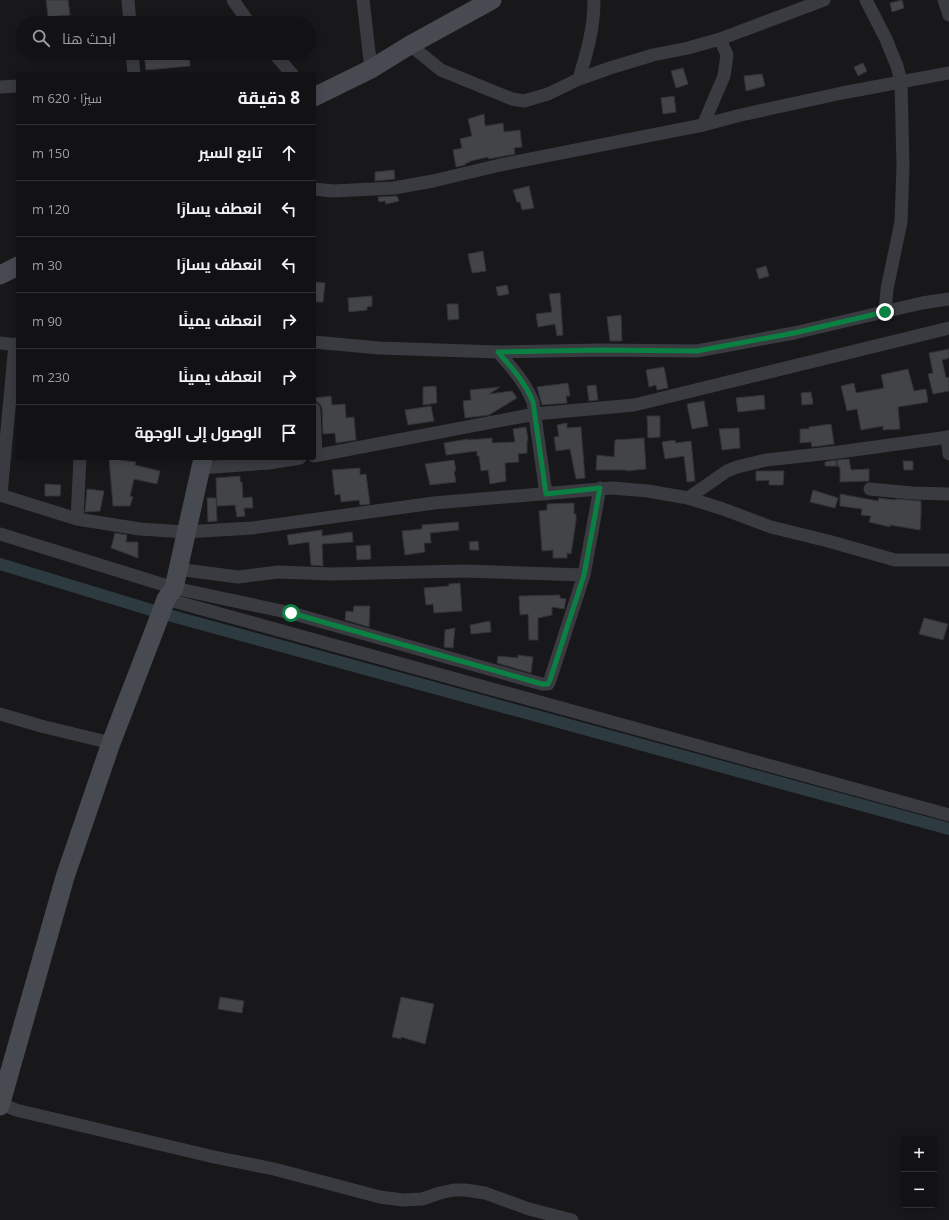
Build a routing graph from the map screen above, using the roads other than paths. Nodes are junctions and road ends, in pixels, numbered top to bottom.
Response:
1 (128, 0) edge
2 (233, 0) edge
3 (363, 0) edge
4 (492, 0) edge
5 (594, 0) edge
6 (824, 0) edge
7 (866, 0) edge
8 (944, 0) edge
9 (949, 15) edge
10 (129, 16) edge
11 (244, 16) edge
12 (720, 39) junction
13 (410, 45) junction
14 (133, 60) edge
15 (280, 60) edge
16 (371, 69) junction
17 (134, 72) edge
18 (290, 72) edge
19 (949, 73) edge
20 (579, 79) junction
21 (901, 82) junction
22 (16, 86) edge
23 (0, 87) edge
24 (316, 96) edge
25 (702, 125) junction
26 (316, 189) edge
27 (16, 267) edge
28 (0, 275) edge
29 (949, 299) edge
30 (885, 312) junction
31 (949, 328) edge
32 (316, 342) edge
33 (0, 344) edge
34 (16, 344) edge
35 (498, 352) junction
36 (16, 353) edge
37 (535, 414) junction
38 (948, 437) edge
39 (949, 454) edge
40 (316, 456) edge
41 (80, 460) edge
42 (287, 460) edge
43 (201, 463) edge
44 (600, 488) junction
45 (870, 489) dead end
46 (546, 494) junction
47 (949, 494) edge
48 (0, 495) edge
49 (688, 498) junction
50 (77, 519) junction
51 (186, 532) junction
52 (0, 534) edge
53 (948, 557) edge
54 (177, 569) junction
55 (584, 575) junction
56 (170, 594) junction
57 (0, 714) edge
58 (111, 743) junction
59 (949, 815) edge
60 (0, 1105) edge
61 (572, 1220) edge

1 - 10 street
2 - 11 street
3 - 16 street
4 - 13 street
5 - 20 street
6 - 12 street
7 - 21 street
8 - 9 street
12 - 20 street
12 - 25 street
13 - 16 street
13 - 20 street
14 - 17 street
15 - 18 street
16 - 24 street
19 - 21 street
21 - 25 street
21 - 30 street
22 - 23 street
25 - 26 street
27 - 28 street
29 - 30 street
30 - 35 street
31 - 37 street
32 - 35 street
33 - 34 street
35 - 37 street
36 - 48 street
37 - 40 street
37 - 46 street
38 - 39 street
38 - 49 street
41 - 50 street
42 - 43 street
43 - 51 street
44 - 46 street
44 - 49 street
44 - 55 street
45 - 47 street
46 - 51 street
48 - 50 street
49 - 53 street
50 - 51 street
51 - 54 street
52 - 56 street
54 - 55 street
54 - 56 street
55 - 56 street
56 - 58 street
56 - 59 street
57 - 58 street
58 - 60 street
60 - 61 street

